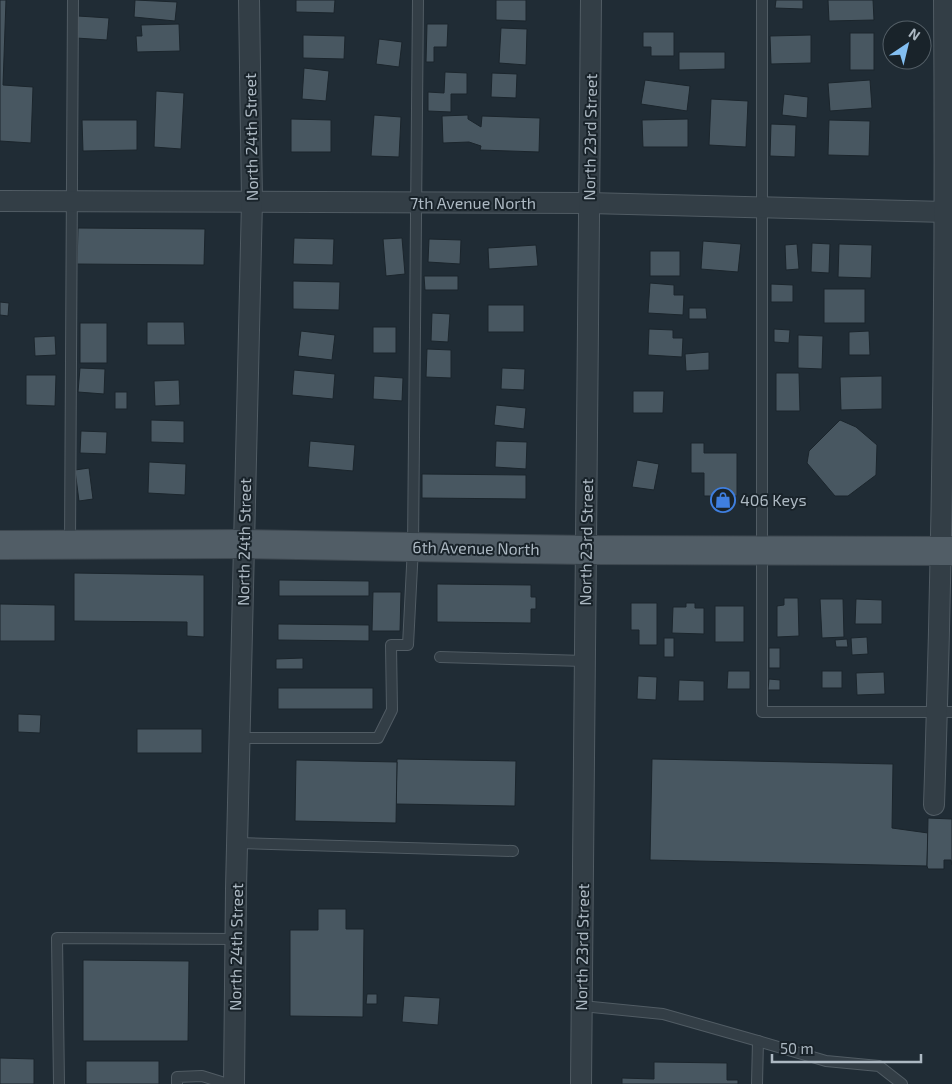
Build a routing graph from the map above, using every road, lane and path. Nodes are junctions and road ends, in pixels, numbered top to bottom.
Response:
1 (73, 0) edge
2 (249, 0) edge
3 (418, 0) edge
4 (591, 0) edge
5 (762, 0) edge
6 (944, 0) edge
7 (0, 201) edge
8 (72, 201) junction
9 (252, 201) junction
10 (416, 202) junction
11 (590, 203) junction
12 (761, 207) junction
13 (946, 212) junction
14 (244, 544) junction
15 (0, 545) edge
16 (70, 545) junction
17 (413, 547) junction
18 (586, 550) junction
19 (763, 551) junction
20 (947, 551) edge
21 (440, 657) dead end
22 (585, 661) junction
23 (945, 712) edge
24 (240, 738) junction
25 (934, 805) dead end
26 (238, 843) junction
27 (513, 851) dead end
28 (236, 939) junction
29 (582, 1006) junction
30 (758, 1041) junction
31 (59, 1084) edge
32 (177, 1084) edge
33 (228, 1084) edge
34 (234, 1084) edge
35 (581, 1084) edge
36 (757, 1084) edge
37 (902, 1084) edge

1 - 8 lane
2 - 9 street, North 24th Street
3 - 10 lane
4 - 11 street, North 23rd Street
5 - 12 lane
6 - 13 street
7 - 8 street, 7th Avenue North
8 - 9 street, 7th Avenue North
8 - 16 lane
9 - 10 street, 7th Avenue North
9 - 14 street, North 24th Street
10 - 11 street, 7th Avenue North
10 - 17 lane
11 - 12 street, 7th Avenue North
11 - 18 street, North 23rd Street
12 - 13 street, 7th Avenue North
12 - 19 lane
13 - 20 street
14 - 16 main road, 6th Avenue North
14 - 17 main road, 6th Avenue North
14 - 24 street, North 24th Street
15 - 16 main road, 6th Avenue North
17 - 18 main road, 6th Avenue North
17 - 24 lane
18 - 19 main road, 6th Avenue North
18 - 22 street, North 23rd Street
19 - 20 main road, 6th Avenue North
19 - 23 lane
20 - 23 street
21 - 22 lane
22 - 29 street, North 23rd Street
23 - 25 street
24 - 26 street, North 24th Street
26 - 27 lane
26 - 28 street, North 24th Street
28 - 31 lane
28 - 34 street, North 24th Street
29 - 30 lane
29 - 35 street, North 23rd Street
30 - 36 lane
30 - 37 lane
32 - 33 lane

